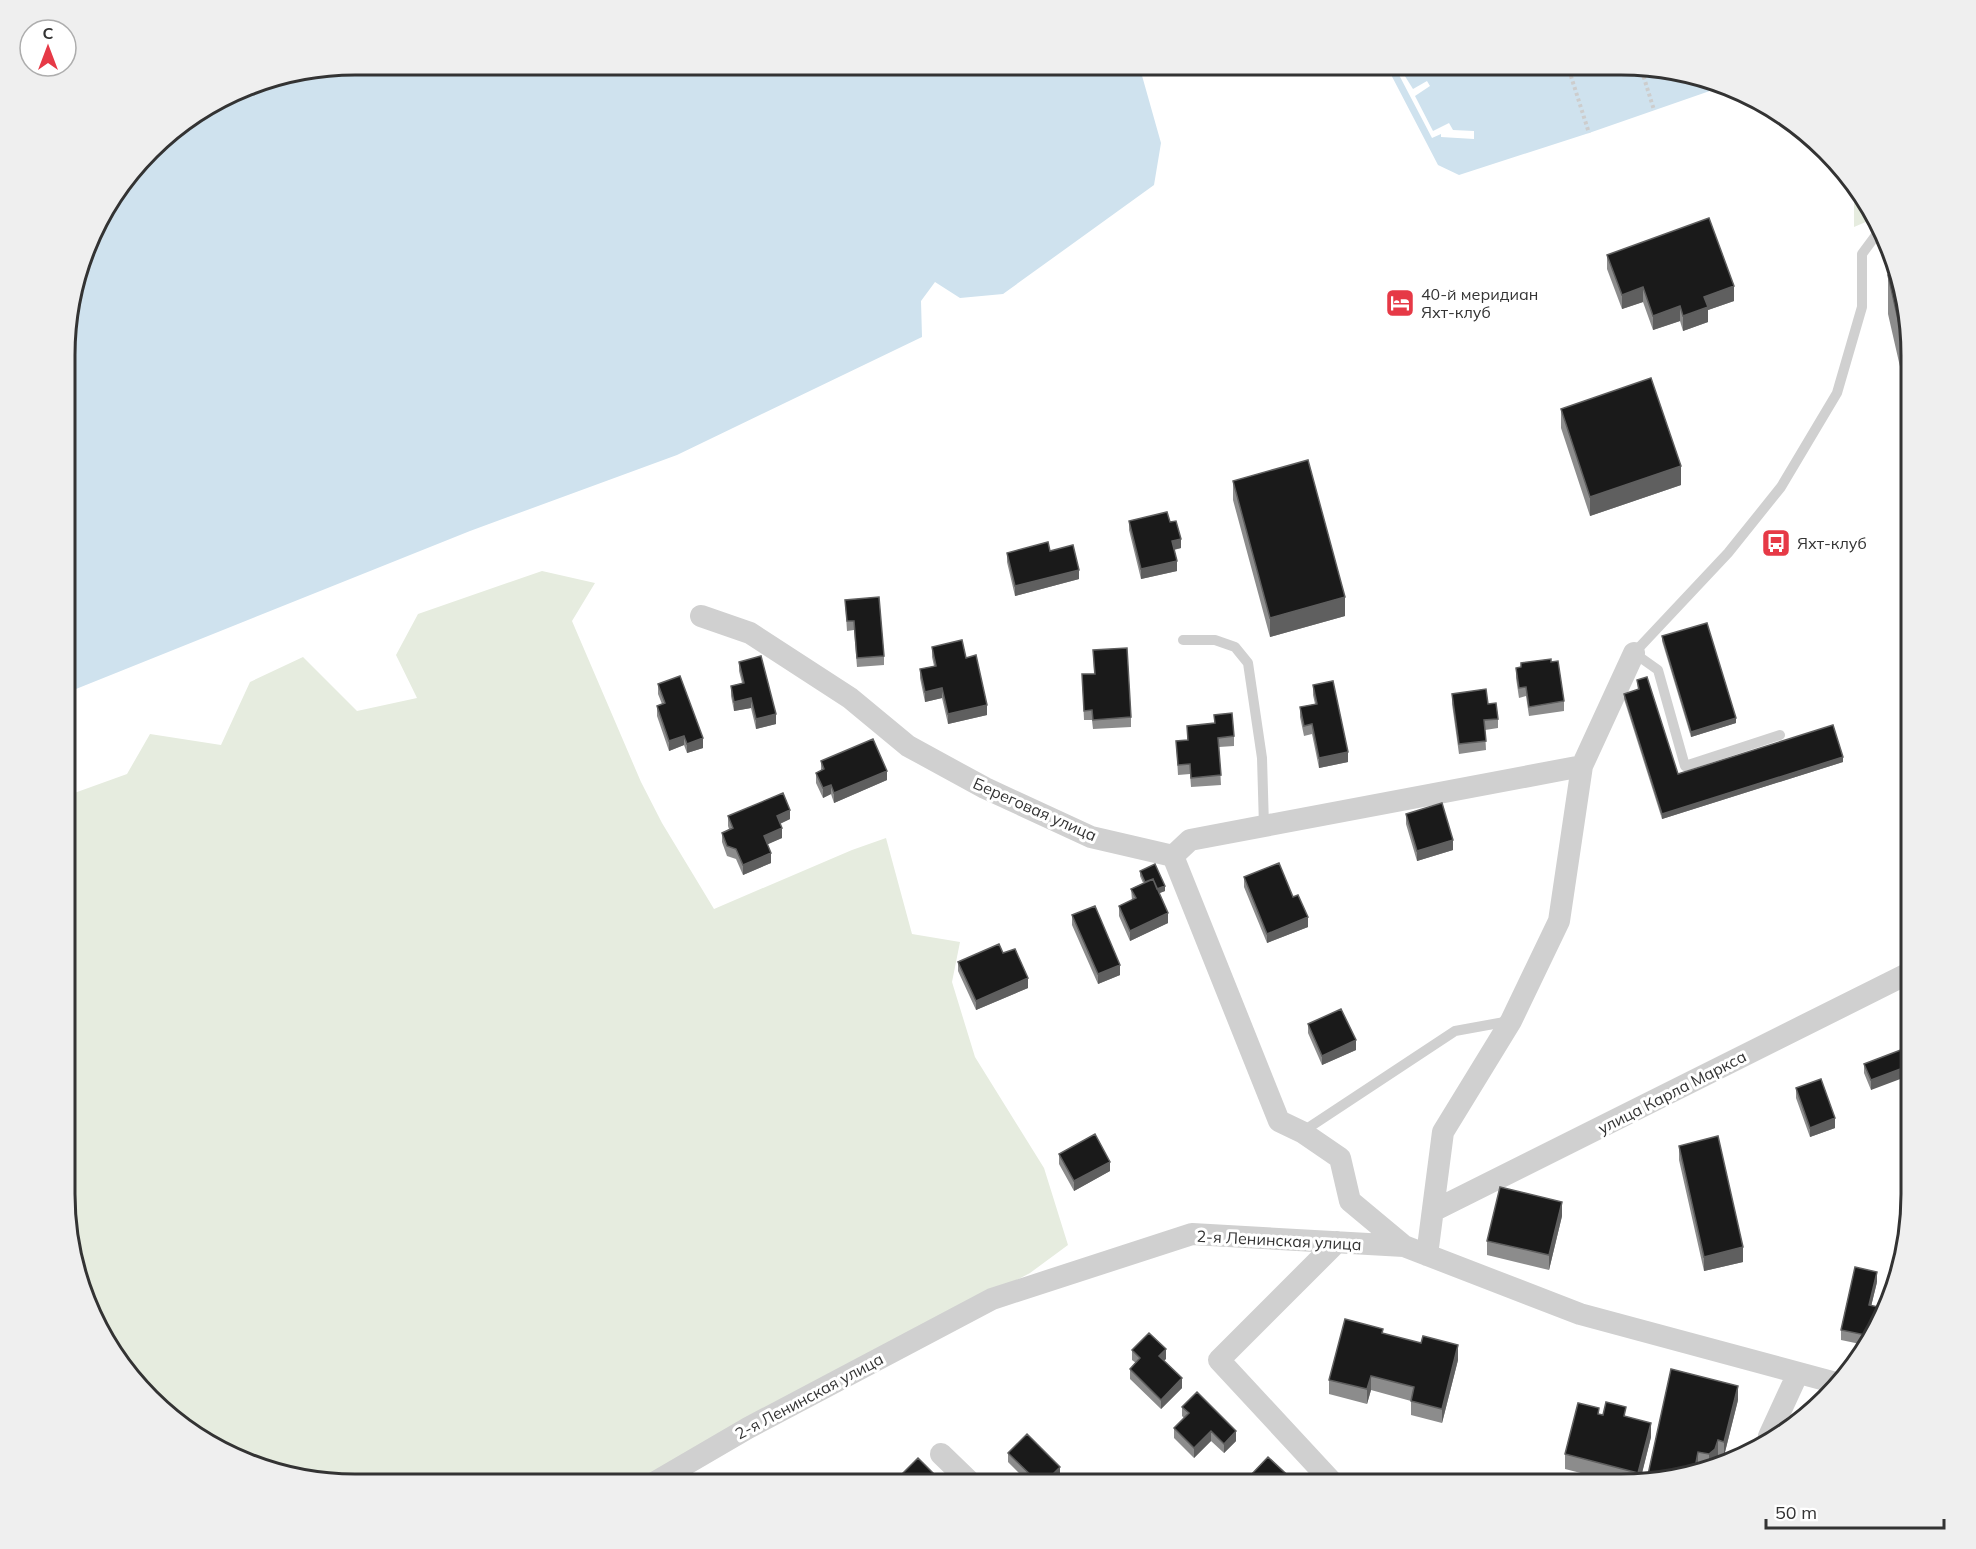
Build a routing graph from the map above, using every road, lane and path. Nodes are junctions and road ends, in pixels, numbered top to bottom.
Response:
1 (1571, 75) edge
2 (1643, 76) edge
3 (1654, 110) dead end
4 (1589, 133) dead end
5 (1875, 237) edge
6 (701, 616) dead end
7 (1183, 640) dead end
8 (1634, 653) junction
9 (1780, 735) dead end
10 (1582, 766) junction
11 (1264, 826) junction
12 (1173, 856) junction
13 (1901, 977) edge
14 (1511, 1021) junction
15 (1302, 1132) junction
16 (1433, 1211) junction
17 (1337, 1242) junction
18 (1404, 1246) junction
19 (1427, 1255) junction
20 (1798, 1373) junction
21 (1830, 1381) edge
22 (1772, 1430) edge
23 (941, 1454) dead end
24 (669, 1474) edge
25 (962, 1474) edge
26 (1325, 1474) edge

1 - 4 path
2 - 3 path
5 - 8 lane
6 - 12 street, Береговая улица
7 - 11 lane
8 - 9 lane
8 - 10 street
10 - 11 street
10 - 14 street
11 - 12 street
12 - 15 street
13 - 16 street, улица Карла Маркса
14 - 15 lane
14 - 16 street
15 - 18 street
16 - 19 street
17 - 18 street, 2-я Ленинская улица
17 - 24 street, 2-я Ленинская улица
17 - 26 street
18 - 19 street, 2-я Ленинская улица
19 - 20 street, 2-я Ленинская улица
20 - 21 street, 2-я Ленинская улица
20 - 22 street
23 - 25 street

